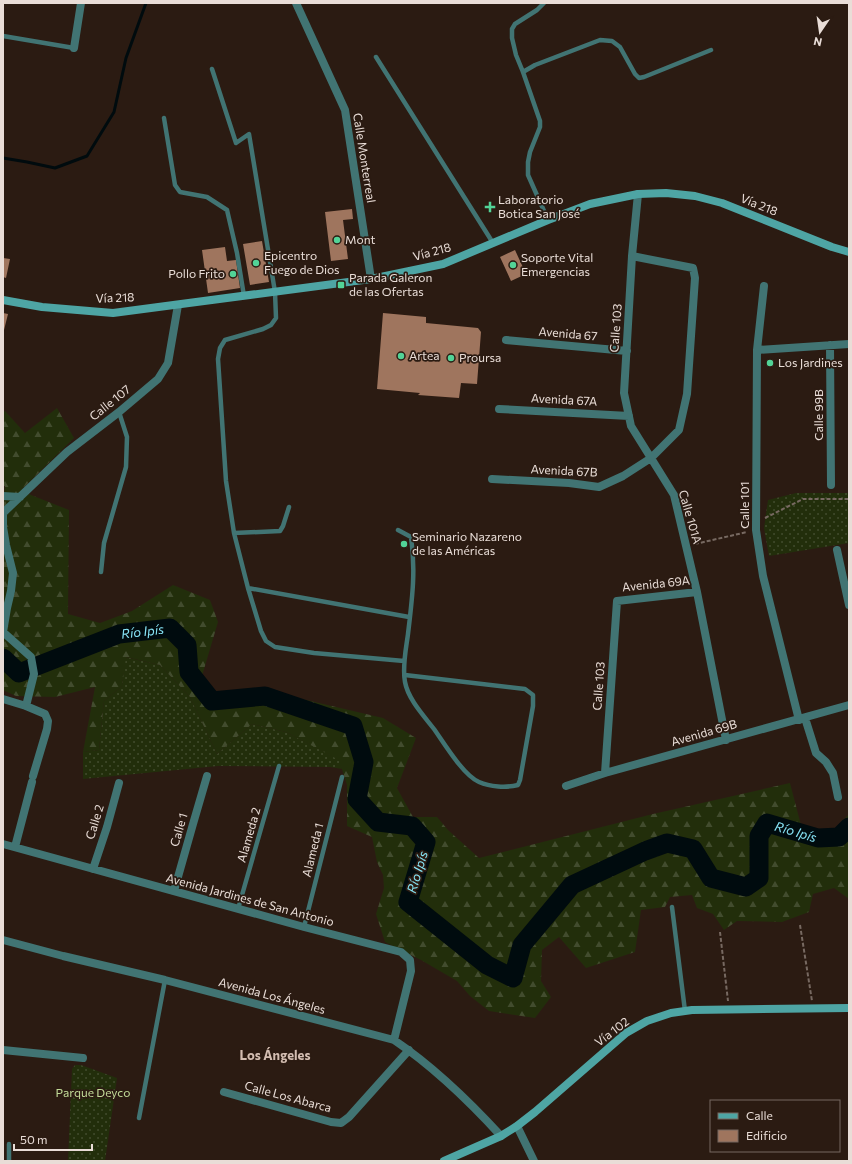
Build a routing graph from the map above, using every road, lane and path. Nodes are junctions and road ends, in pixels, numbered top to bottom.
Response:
1 (81, 3) edge
2 (296, 3) edge
3 (544, 3) edge
4 (3, 36) edge
5 (74, 48) joint
6 (711, 50) dead end
7 (376, 57) dead end
8 (212, 69) dead end
9 (523, 72) junction
10 (164, 118) dead end
11 (638, 194) junction
12 (548, 220) junction
13 (493, 244) junction
14 (849, 252) edge
15 (632, 256) junction
16 (371, 279) junction
17 (764, 286) dead end
18 (276, 292) junction
19 (244, 296) junction
20 (3, 300) edge
21 (178, 305) junction
22 (506, 340) dead end
23 (849, 344) edge
24 (830, 345) junction
25 (757, 350) junction
26 (627, 351) junction
27 (499, 409) dead end
28 (119, 412) junction
29 (629, 416) junction
30 (651, 458) junction
31 (492, 479) dead end
32 (831, 485) dead end
33 (3, 496) edge
34 (20, 497) junction
35 (849, 499) edge
36 (289, 507) dead end
37 (756, 526) junction
38 (398, 530) dead end
39 (234, 534) junction
40 (686, 546) junction
41 (837, 550) dead end
42 (101, 572) dead end
43 (248, 588) junction
44 (697, 592) junction
45 (617, 600) joint
46 (849, 606) edge
47 (410, 617) junction
48 (404, 662) junction
49 (404, 675) junction
50 (3, 699) edge
51 (849, 705) edge
52 (26, 706) junction
53 (802, 719) junction
54 (726, 740) junction
55 (279, 766) dead end
56 (605, 773) junction
57 (208, 776) dead end
58 (342, 777) dead end
59 (119, 783) dead end
60 (566, 786) dead end
61 (838, 797) dead end
62 (3, 844) edge
63 (15, 847) junction
64 (93, 869) junction
65 (174, 891) junction
66 (672, 907) dead end
67 (238, 909) junction
68 (800, 925) dead end
69 (304, 927) junction
70 (720, 932) dead end
71 (3, 940) edge
72 (165, 980) junction
73 (813, 1009) junction
74 (849, 1009) edge
75 (729, 1010) junction
76 (685, 1011) junction
77 (394, 1040) junction
78 (3, 1050) edge
79 (409, 1050) junction
80 (83, 1058) dead end
81 (224, 1092) dead end
82 (139, 1118) dead end
83 (517, 1126) junction
84 (501, 1136) junction
85 (9, 1144) dead end
86 (9, 1161) edge
87 (444, 1161) edge
88 (534, 1161) edge

1 - 5 street
2 - 16 street, Calle Monterreal
3 - 9 lane
4 - 5 lane
6 - 9 lane
7 - 13 lane
8 - 18 lane
9 - 12 lane
10 - 19 lane
11 - 12 main road, Vía 218
11 - 14 main road, Vía 218
11 - 15 street, Calle 103
12 - 13 main road, Vía 218
13 - 16 main road, Vía 218
15 - 26 street, Calle 103
15 - 30 street
16 - 18 main road, Vía 218
17 - 25 street, Calle 101
18 - 19 main road, Vía 218
18 - 39 lane
19 - 21 main road, Vía 218
20 - 21 main road, Vía 218
21 - 28 street, Calle 107
22 - 26 street, Avenida 67
23 - 24 street
24 - 25 street
24 - 32 street, Calle 99B
25 - 37 street, Calle 101
26 - 29 street, Calle 103
27 - 29 street, Avenida 67A
28 - 34 street, Calle 107
28 - 42 lane
29 - 30 street, Calle 103
30 - 31 street, Avenida 67B
30 - 40 street, Calle 101A
33 - 34 street
34 - 52 street, Calle 107
35 - 37 path
36 - 39 lane
37 - 40 path
37 - 53 street, Calle 101
38 - 47 lane
39 - 43 lane
40 - 44 street, Calle 101A
41 - 46 street
43 - 47 lane
43 - 48 lane
44 - 45 street, Avenida 69A
44 - 54 street, Calle 101A
45 - 56 street, Calle 103
47 - 48 lane
48 - 49 lane
49 - 49 lane
50 - 52 street
51 - 53 street, Avenida 69B
52 - 63 street
53 - 54 street, Avenida 69B
53 - 61 street, Calle 101
54 - 56 street, Avenida 69B
55 - 67 lane, Alameda 2
56 - 60 street, Avenida 69B
57 - 65 street, Calle 1
58 - 69 lane, Alameda 1
59 - 64 street, Calle 2
62 - 63 street, Avenida Jardines de San Antonio
63 - 64 street, Avenida Jardines de San Antonio
64 - 65 street, Avenida Jardines de San Antonio
65 - 67 street, Avenida Jardines de San Antonio
66 - 76 lane
67 - 69 street, Avenida Jardines de San Antonio
68 - 73 path
69 - 77 street, Avenida Jardines de San Antonio
70 - 75 path
71 - 72 street, Avenida Los Ángeles
72 - 77 street, Avenida Los Ángeles
72 - 82 lane
73 - 74 main road, Vía 102
73 - 75 main road, Vía 102
75 - 76 main road, Vía 102
76 - 83 main road, Vía 102
77 - 79 street, Avenida Los Ángeles
78 - 80 street
79 - 81 street, Calle Los Abarca
79 - 84 street, Avenida Los Ángeles
83 - 84 main road, Vía 102
83 - 88 street
84 - 87 main road, Vía 102
85 - 86 lane

